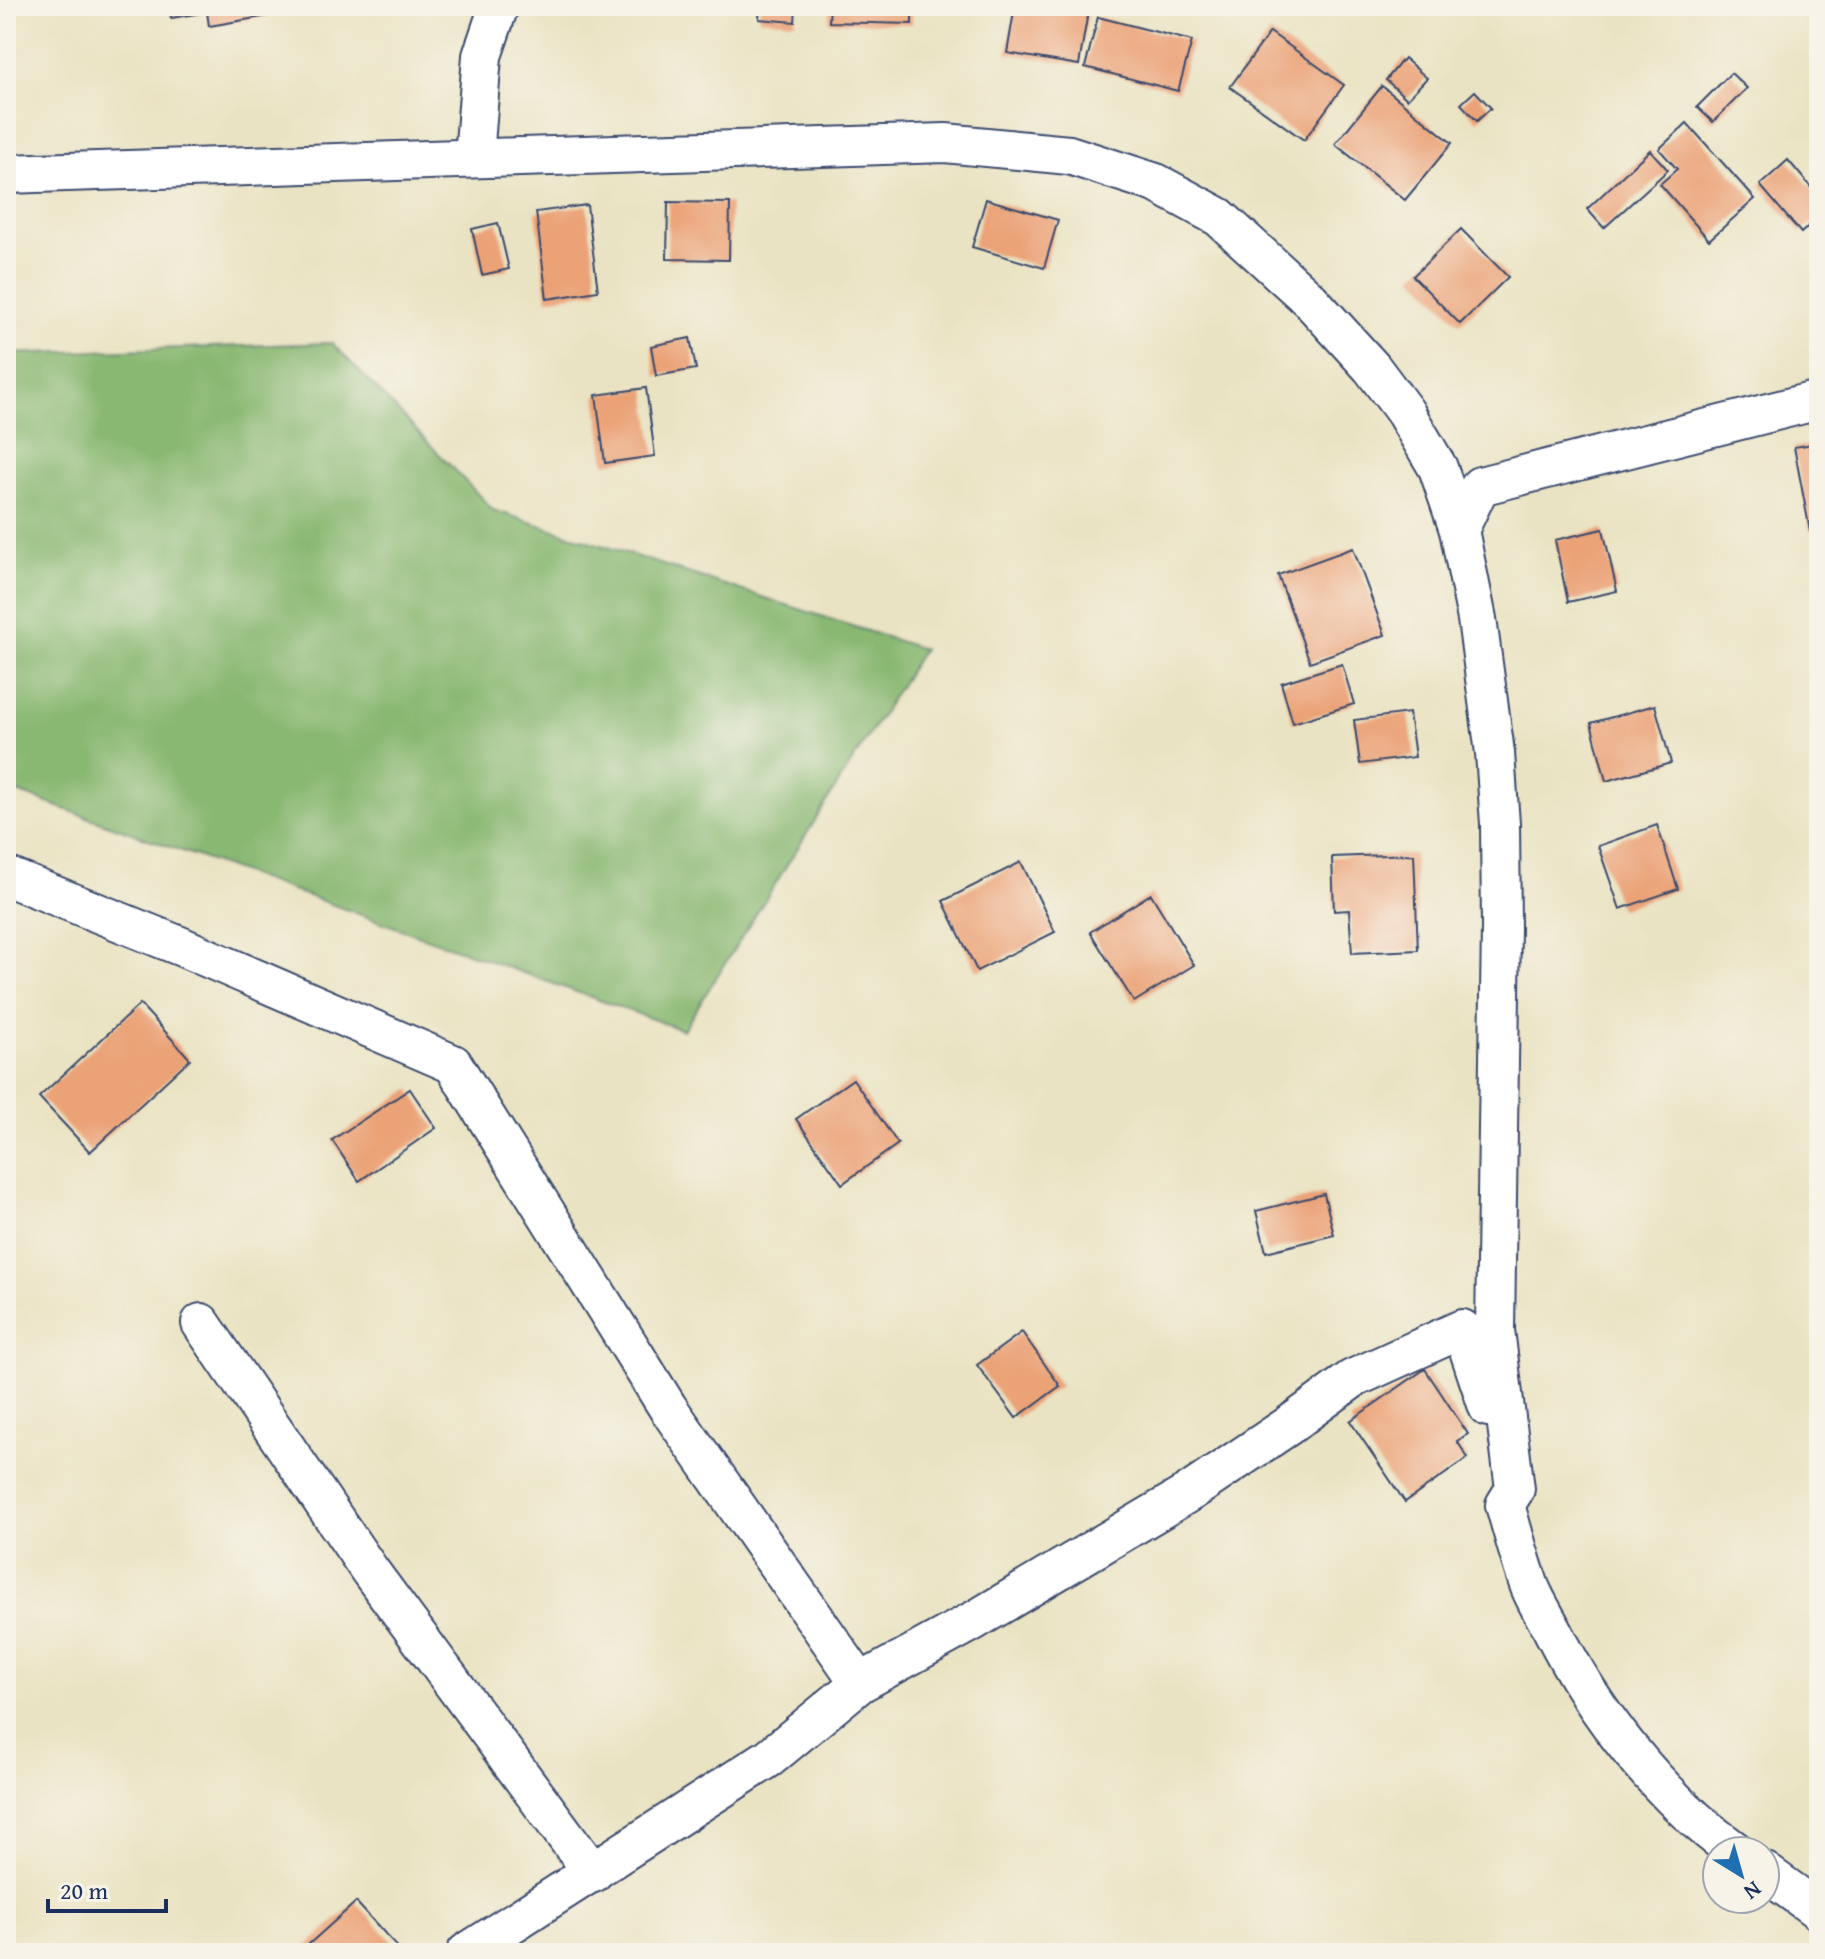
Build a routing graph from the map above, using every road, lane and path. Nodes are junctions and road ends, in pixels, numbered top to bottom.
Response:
1 (499, 6) edge
2 (474, 157) junction
3 (6, 174) edge
4 (1819, 400) edge
5 (1459, 530) junction
6 (6, 876) edge
7 (201, 1323) dead end
8 (1515, 1489) junction
9 (860, 1683) junction
10 (1713, 1835) edge
11 (593, 1873) junction
12 (1781, 1884) edge
13 (1819, 1911) edge
14 (466, 1953) edge

1 - 2 street
2 - 3 street
2 - 5 street
4 - 5 street
5 - 8 street
6 - 9 street
7 - 11 street
8 - 9 street
8 - 10 street
9 - 11 street
11 - 14 street
12 - 13 street

